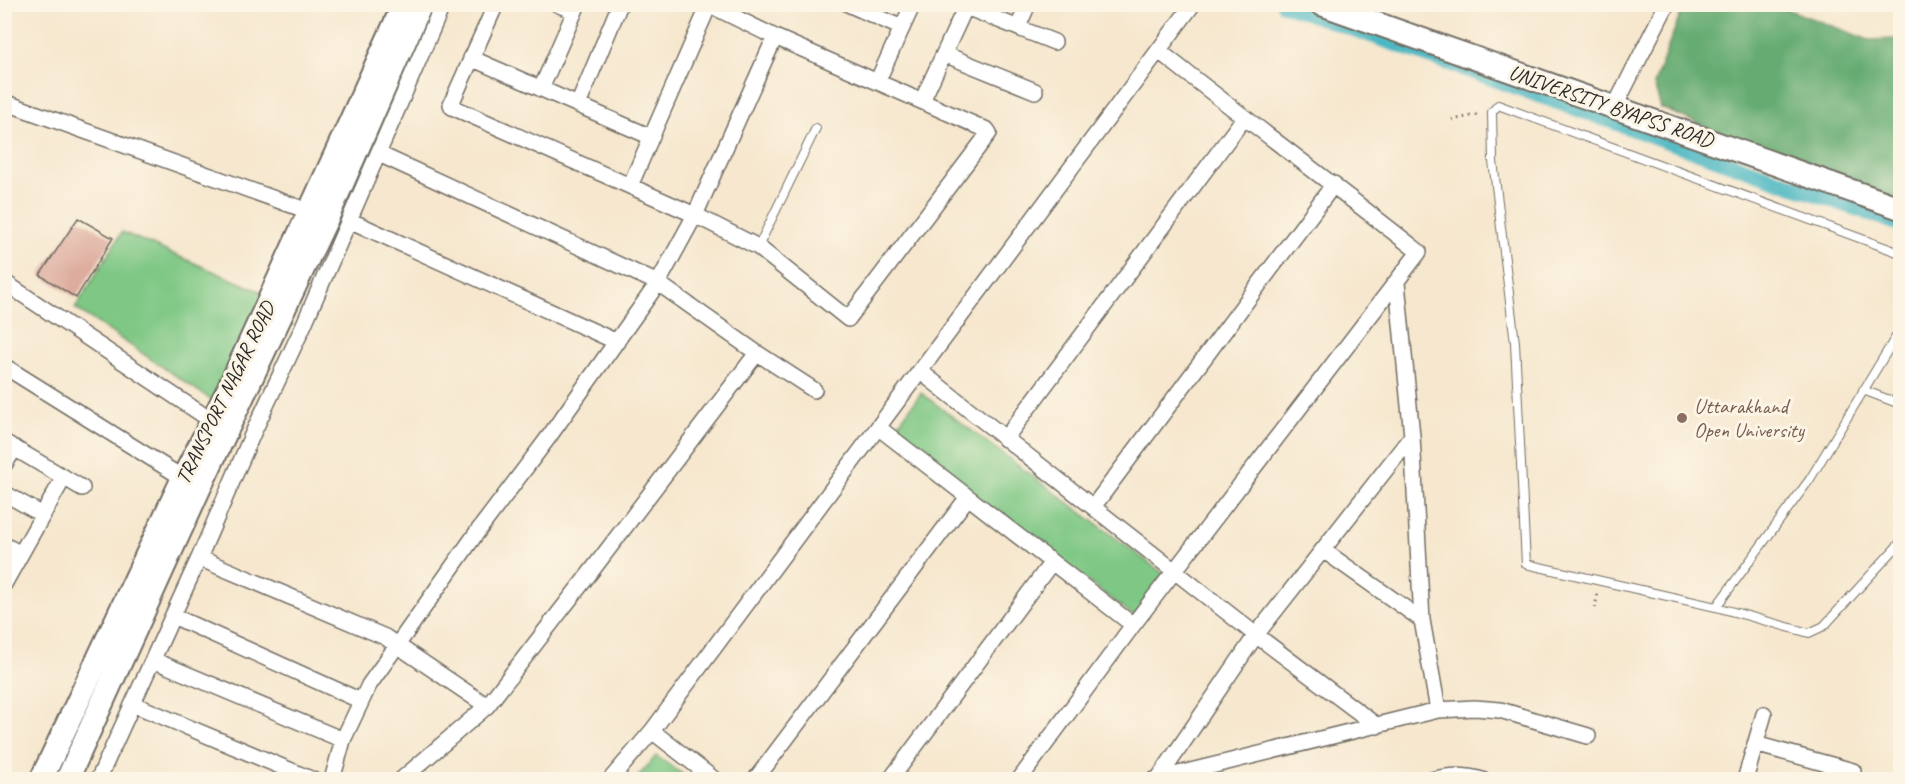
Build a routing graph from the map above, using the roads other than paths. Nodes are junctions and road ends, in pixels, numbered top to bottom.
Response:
1 (404, 4) edge
2 (421, 4) edge
3 (443, 4) edge
4 (496, 4) edge
5 (556, 4) edge
6 (620, 4) edge
7 (913, 4) edge
8 (1028, 4) edge
9 (1194, 4) edge
10 (1668, 4) edge
11 (708, 5) edge
12 (1324, 5) edge
13 (855, 6) edge
14 (966, 6) edge
15 (576, 8) edge
16 (1018, 27) junction
17 (902, 28) junction
18 (775, 37) junction
19 (1054, 42) dead end
20 (1159, 51) junction
21 (944, 54) junction
22 (471, 58) junction
23 (877, 82) junction
24 (541, 88) junction
25 (1035, 91) dead end
26 (922, 101) junction
27 (4, 102) edge
28 (578, 105) junction
29 (1614, 108) junction
30 (1244, 118) junction
31 (816, 128) dead end
32 (651, 137) junction
33 (379, 154) junction
34 (1334, 184) junction
35 (630, 186) junction
36 (1900, 208) edge
37 (311, 212) junction
38 (695, 215) junction
39 (349, 220) junction
40 (758, 247) junction
41 (1900, 253) edge
42 (4, 282) edge
43 (658, 283) junction
44 (1397, 283) junction
45 (1900, 330) edge
46 (617, 342) junction
47 (757, 353) junction
48 (4, 366) edge
49 (921, 372) junction
50 (243, 377) junction
51 (814, 390) dead end
52 (1863, 390) junction
53 (1900, 404) edge
54 (212, 421) junction
55 (879, 428) junction
56 (1412, 436) junction
57 (1005, 439) junction
58 (10, 445) edge
59 (4, 465) edge
60 (64, 477) junction
61 (191, 483) junction
62 (82, 488) dead end
63 (4, 493) edge
64 (968, 497) junction
65 (1093, 507) junction
66 (43, 515) junction
67 (1900, 543) edge
68 (4, 545) edge
69 (1323, 550) junction
70 (21, 554) junction
71 (199, 558) junction
72 (1052, 562) junction
73 (1175, 571) junction
74 (4, 584) edge
75 (1716, 607) junction
76 (173, 616) junction
77 (1422, 620) junction
78 (1133, 625) junction
79 (1256, 635) junction
80 (397, 644) junction
81 (153, 660) junction
82 (361, 701) junction
83 (133, 704) junction
84 (487, 706) junction
85 (1438, 710) junction
86 (1764, 714) dead end
87 (1377, 726) junction
88 (652, 731) junction
89 (1588, 736) dead end
90 (344, 740) junction
91 (1755, 744) junction
92 (1853, 771) dead end
93 (1441, 778) edge
94 (1156, 779) edge
95 (41, 780) edge
96 (68, 780) edge
97 (98, 780) edge
98 (313, 780) edge
99 (332, 780) edge
100 (401, 780) edge
101 (610, 780) edge
102 (715, 780) edge
103 (755, 780) edge
104 (890, 780) edge
105 (1019, 780) edge
106 (1482, 780) edge
107 (1745, 780) edge

1 - 37 main road, TRANSPORT NAGAR ROAD
2 - 50 main road, TRANSPORT NAGAR ROAD
3 - 33 street
4 - 22 street
5 - 15 street
6 - 28 street
7 - 17 street
8 - 16 street
9 - 20 street
10 - 29 street
11 - 18 street
11 - 32 street
12 - 29 main road, UNIVERSITY BYAPSS ROAD
13 - 17 street
14 - 16 street
14 - 21 street
15 - 24 street
16 - 19 street
17 - 23 street
18 - 23 street
18 - 38 street
20 - 30 street
20 - 49 street
21 - 25 street
21 - 26 street
22 - 24 street
22 - 35 street
23 - 26 street
24 - 28 street
26 - 40 street
27 - 37 street
28 - 32 street
29 - 36 main road, UNIVERSITY BYAPSS ROAD
30 - 34 street
30 - 57 street
31 - 40 lane
32 - 35 street
33 - 39 street
33 - 43 street
34 - 44 street
34 - 65 street
35 - 38 street
37 - 50 main road, TRANSPORT NAGAR ROAD
38 - 40 street
38 - 43 street
39 - 46 street
39 - 71 street
41 - 75 lane
42 - 54 street
43 - 46 street
43 - 47 street
44 - 56 street
44 - 73 street
45 - 52 lane
46 - 80 street
47 - 51 street
47 - 84 street
48 - 61 street
49 - 55 street
49 - 57 street
50 - 54 main road, TRANSPORT NAGAR ROAD
50 - 61 main road, TRANSPORT NAGAR ROAD
52 - 53 lane
52 - 75 lane
54 - 61 main road, TRANSPORT NAGAR ROAD
55 - 64 street
55 - 88 street
56 - 69 street
56 - 77 street
57 - 65 street
58 - 59 street
58 - 60 street
60 - 62 street
60 - 66 street
61 - 95 main road, TRANSPORT NAGAR ROAD
61 - 96 main road, TRANSPORT NAGAR ROAD
63 - 66 street
64 - 72 street
64 - 103 street
65 - 73 street
66 - 70 street
67 - 75 lane
68 - 70 street
69 - 77 street
69 - 79 street
70 - 74 street
71 - 76 street
71 - 80 street
72 - 78 street
72 - 104 street
73 - 78 street
73 - 79 street
76 - 81 street
76 - 82 street
77 - 85 street
78 - 105 street
79 - 87 street
79 - 94 street
80 - 82 street
80 - 84 street
81 - 83 street
81 - 90 street
82 - 90 street
83 - 97 street
83 - 98 street
84 - 100 street
85 - 87 street
85 - 89 street
86 - 91 street
87 - 94 street
88 - 101 street
88 - 102 street
90 - 99 street
91 - 92 street
91 - 107 street
93 - 106 street

